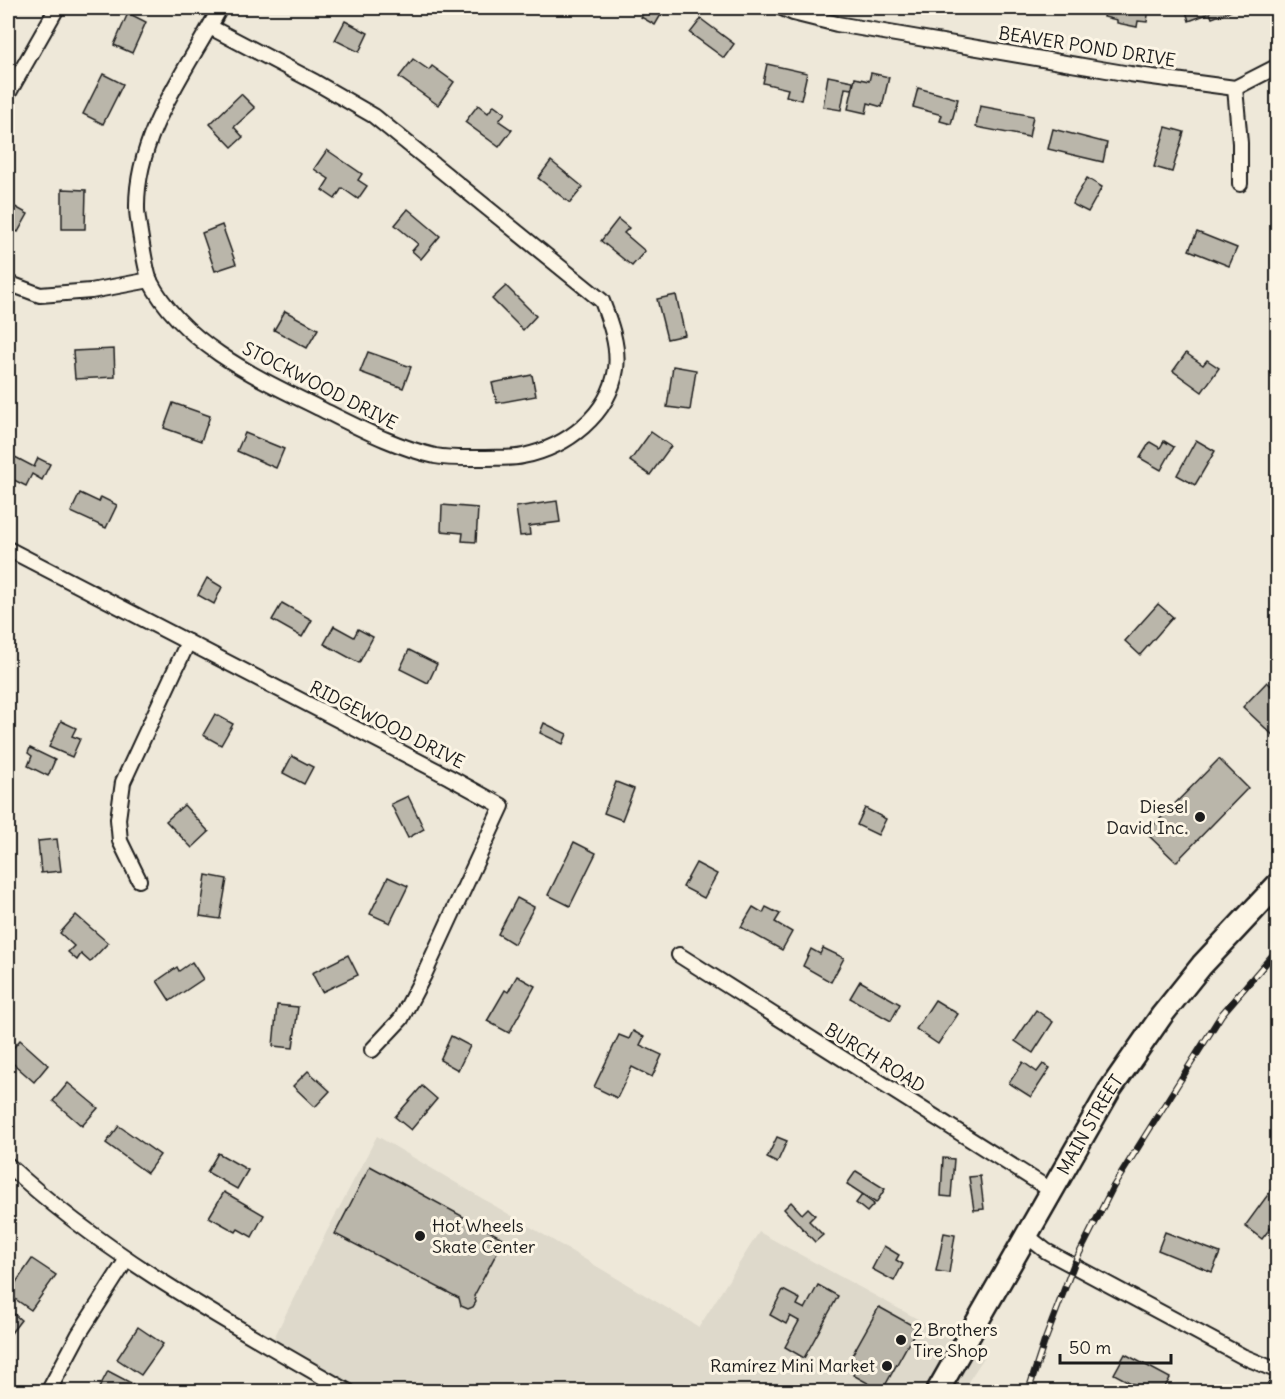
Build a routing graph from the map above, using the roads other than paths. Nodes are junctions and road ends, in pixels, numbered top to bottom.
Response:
1 (57, 8) edge
2 (220, 8) edge
3 (782, 8) edge
4 (210, 27) junction
5 (1278, 66) edge
6 (1235, 88) junction
7 (8, 94) edge
8 (1240, 184) dead end
9 (150, 280) junction
10 (8, 283) edge
11 (8, 549) edge
12 (188, 642) junction
13 (140, 880) dead end
14 (1278, 884) edge
15 (679, 955) dead end
16 (372, 1050) dead end
17 (8, 1165) edge
18 (1052, 1191) junction
19 (1026, 1235) junction
20 (127, 1259) junction
21 (1278, 1371) edge
22 (1278, 1382) edge
23 (48, 1392) edge
24 (349, 1392) edge
25 (937, 1392) edge
26 (1276, 1392) edge

1 - 7 street
2 - 4 street, STOCKWOOD DRIVE
3 - 6 street, BEAVER POND DRIVE
4 - 9 street, STOCKWOOD DRIVE
4 - 9 street, STOCKWOOD DRIVE
5 - 6 street
6 - 8 street
9 - 10 street
11 - 12 street, RIDGEWOOD DRIVE
12 - 13 street
12 - 16 street, RIDGEWOOD DRIVE
14 - 18 main road, MAIN STREET
15 - 18 street, BURCH ROAD
17 - 20 street
18 - 19 main road, MAIN STREET
19 - 21 street
19 - 25 main road, MAIN STREET
20 - 23 street
20 - 24 street
22 - 26 street

